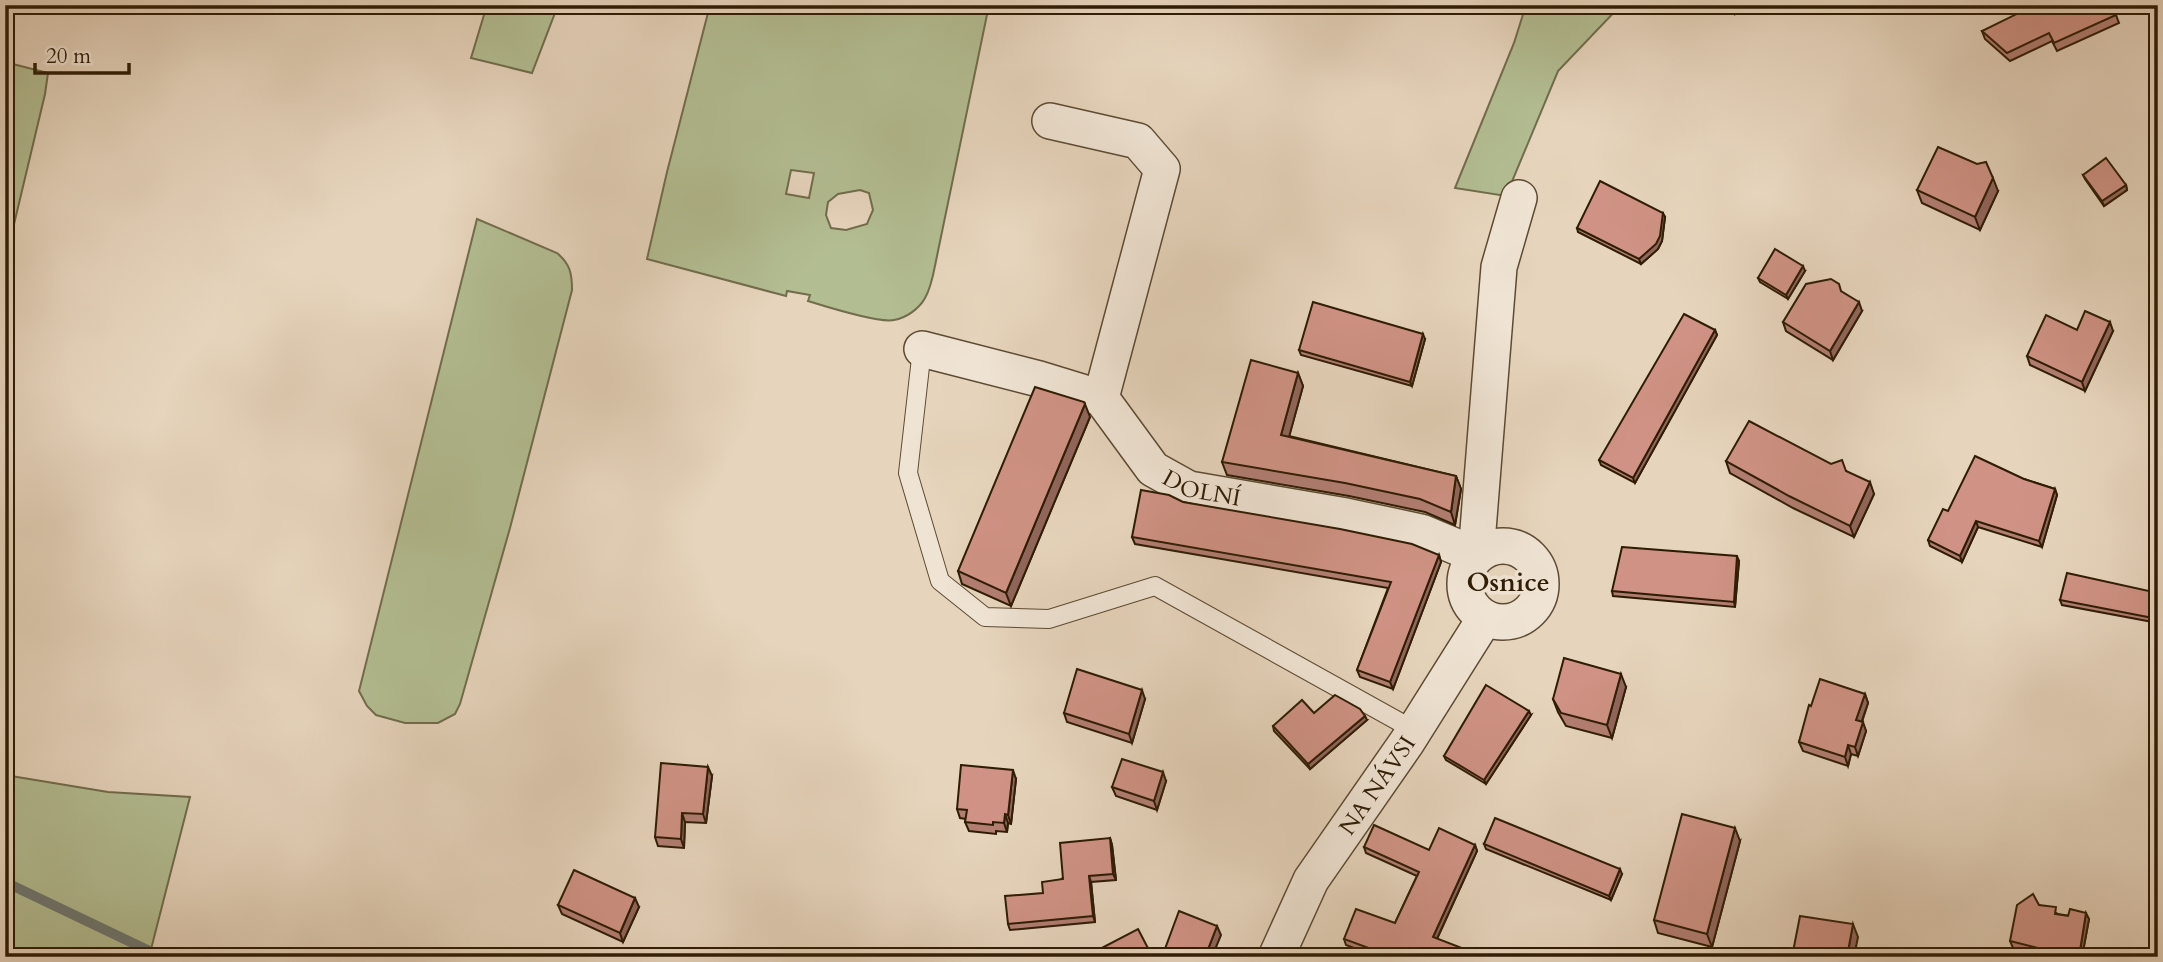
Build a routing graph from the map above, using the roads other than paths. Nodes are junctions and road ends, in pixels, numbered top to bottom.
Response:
1 (1050, 121) dead end
2 (1519, 198) dead end
3 (922, 349) joint
4 (1101, 398) junction
5 (1476, 555) junction
6 (1485, 618) junction
7 (1414, 730) junction
8 (1276, 957) edge

1 - 4 street
2 - 5 street
3 - 4 street
3 - 7 lane
4 - 5 street, DOLNÍ
5 - 6 street
5 - 6 street
6 - 7 street, NA NÁVSI
7 - 8 street, NA NÁVSI

